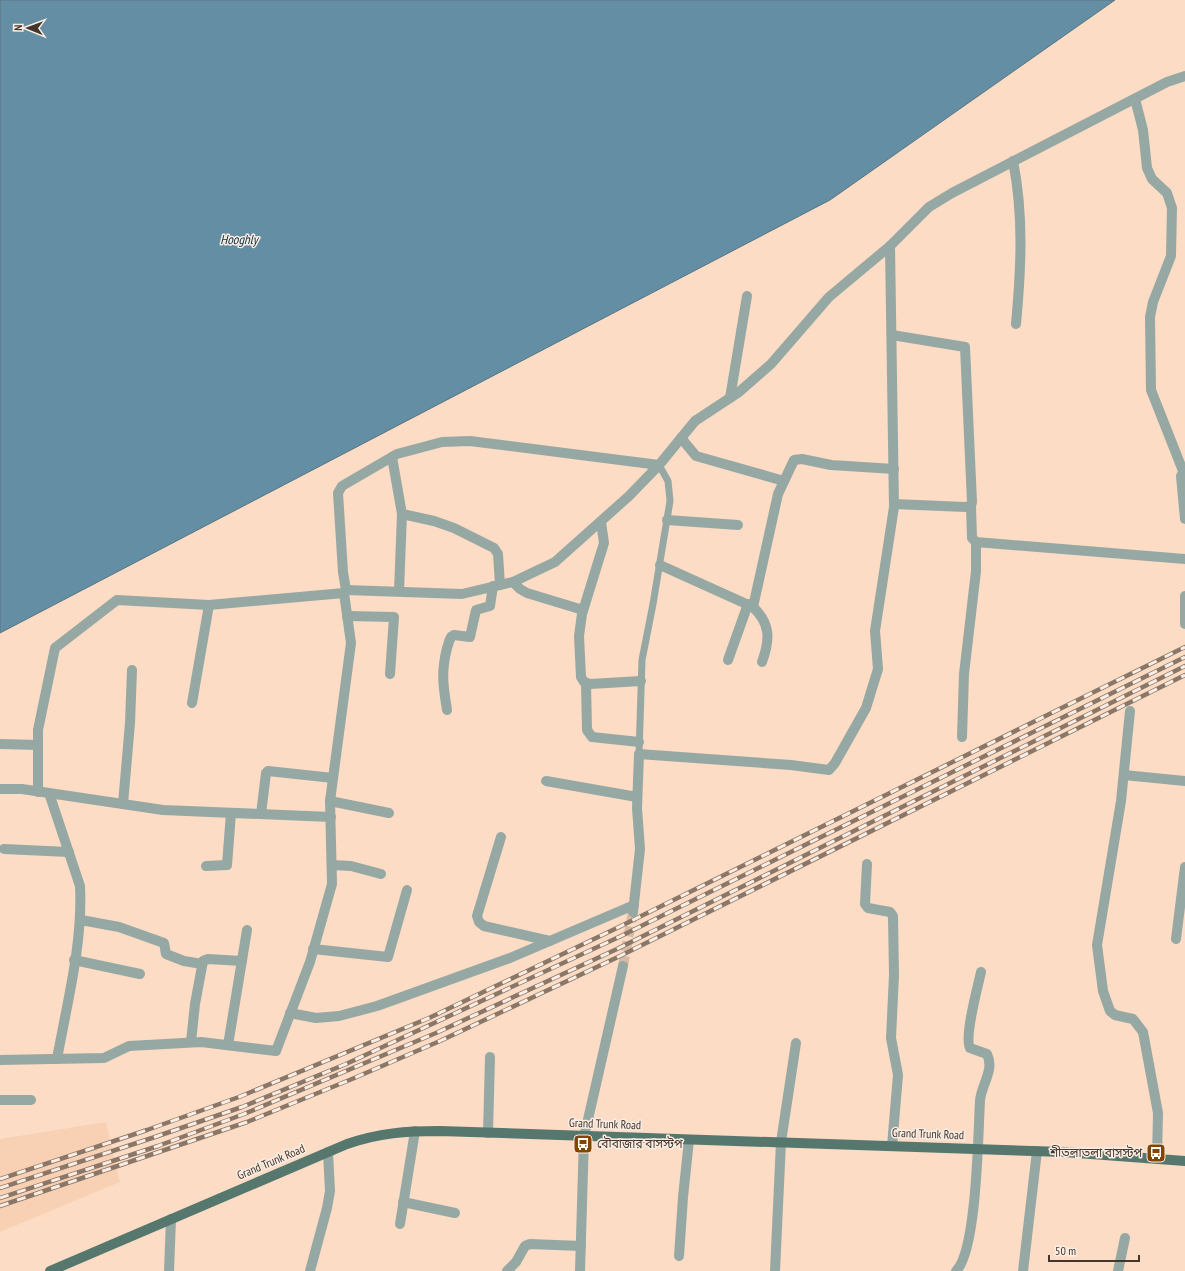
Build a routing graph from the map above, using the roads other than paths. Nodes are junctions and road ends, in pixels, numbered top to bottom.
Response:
1 (1185, 76) edge
2 (1135, 99) junction
3 (1013, 161) junction
4 (890, 246) junction
5 (747, 296) dead end
6 (1016, 324) dead end
7 (892, 335) junction
8 (730, 398) junction
9 (681, 438) junction
10 (392, 457) junction
11 (659, 465) junction
12 (894, 469) junction
13 (1184, 470) edge
14 (784, 481) junction
15 (894, 504) junction
16 (971, 506) junction
17 (402, 514) junction
18 (1185, 519) edge
19 (667, 520) junction
20 (601, 522) junction
21 (738, 525) dead end
22 (976, 542) junction
23 (1185, 558) edge
24 (660, 565) junction
25 (513, 582) junction
26 (497, 586) junction
27 (345, 591) junction
28 (399, 591) junction
29 (1185, 596) edge
30 (209, 605) junction
31 (750, 605) junction
32 (583, 610) junction
33 (347, 616) junction
34 (1185, 624) edge
35 (728, 660) dead end
36 (762, 662) dead end
37 (132, 670) dead end
38 (390, 674) dead end
39 (641, 681) junction
40 (586, 683) junction
41 (192, 703) dead end
42 (447, 710) dead end
43 (1130, 711) dead end
44 (962, 738) dead end
45 (640, 742) junction
46 (0, 744) edge
47 (38, 745) junction
48 (639, 754) junction
49 (1124, 775) junction
50 (333, 778) junction
51 (546, 781) dead end
52 (1185, 781) edge
53 (0, 789) edge
54 (38, 792) junction
55 (49, 793) junction
56 (637, 797) junction
57 (330, 801) junction
58 (123, 804) junction
59 (231, 813) junction
60 (261, 814) junction
61 (389, 814) dead end
62 (331, 817) junction
63 (501, 837) dead end
64 (4, 849) dead end
65 (69, 852) junction
66 (867, 864) dead end
67 (332, 865) junction
68 (206, 866) dead end
69 (1185, 867) edge
70 (381, 874) dead end
71 (407, 890) dead end
72 (81, 920) junction
73 (247, 930) dead end
74 (1176, 939) dead end
75 (550, 941) junction
76 (313, 948) junction
77 (74, 960) junction
78 (242, 961) junction
79 (202, 964) junction
80 (623, 966) tunnel mouth
81 (981, 972) dead end
82 (140, 974) dead end
83 (290, 1013) junction
84 (190, 1042) junction
85 (796, 1043) dead end
86 (228, 1045) junction
87 (490, 1057) dead end
88 (57, 1059) junction
89 (0, 1060) edge
90 (0, 1100) edge
91 (31, 1100) dead end
92 (414, 1131) junction
93 (488, 1133) junction
94 (584, 1137) junction
95 (689, 1140) junction
96 (781, 1142) junction
97 (892, 1146) junction
98 (978, 1149) junction
99 (1037, 1151) junction
100 (328, 1152) junction
101 (1157, 1158) junction
102 (1185, 1161) edge
103 (404, 1202) junction
104 (455, 1213) dead end
105 (171, 1219) junction
106 (400, 1224) dead end
107 (1125, 1238) dead end
108 (581, 1246) junction
109 (679, 1256) dead end
110 (50, 1271) edge
111 (169, 1271) edge
112 (310, 1271) edge
113 (507, 1271) edge
114 (580, 1271) edge
115 (775, 1271) edge
116 (956, 1271) edge
117 (1022, 1271) edge
118 (1118, 1271) edge

1 - 2 street
2 - 3 street
2 - 13 street
3 - 4 street
3 - 6 street
4 - 7 street
4 - 8 street
5 - 8 street
7 - 12 street
7 - 16 street
8 - 9 street
9 - 11 street
9 - 14 street
10 - 11 street
10 - 17 street
10 - 27 street
11 - 19 lane
11 - 20 street
12 - 14 street
12 - 15 street
13 - 18 street
14 - 31 street
15 - 16 street
15 - 48 street
16 - 22 street
17 - 26 street
17 - 28 street
19 - 21 street
19 - 24 lane
20 - 25 street
20 - 32 street
22 - 23 street
22 - 44 street
24 - 31 street
24 - 39 lane
25 - 26 street
25 - 32 street
26 - 28 street
26 - 42 street
27 - 28 street
27 - 30 street
27 - 33 street
29 - 34 street
30 - 41 street
30 - 47 street
31 - 35 street
31 - 36 street
32 - 40 street
33 - 38 street
33 - 50 street
37 - 58 street
39 - 40 street
39 - 45 lane
40 - 45 street
43 - 49 street
45 - 48 lane
46 - 47 street
47 - 54 street
48 - 56 street
49 - 52 street
49 - 101 street
50 - 57 street
50 - 60 street
51 - 56 street
53 - 54 street
54 - 55 street
55 - 58 street
55 - 65 street
56 - 75 street
57 - 61 street
57 - 62 street
58 - 59 street
59 - 60 street
59 - 68 street
60 - 62 street
62 - 67 street
63 - 75 street
64 - 65 street
65 - 72 street
66 - 97 street
67 - 70 street
67 - 76 street
69 - 74 street
71 - 76 street
72 - 77 street
72 - 79 street
73 - 78 street
75 - 83 street
76 - 83 street
77 - 82 street
77 - 88 street
78 - 79 street
78 - 86 street
79 - 84 street
80 - 94 street
81 - 98 street
83 - 86 street
84 - 86 street
84 - 88 street
85 - 96 street
87 - 93 street
88 - 89 street
90 - 91 street
92 - 93 main road, Grand Trunk Road
92 - 100 main road, Grand Trunk Road
92 - 103 street
93 - 94 main road, Grand Trunk Road
94 - 95 main road, Grand Trunk Road
94 - 108 street
95 - 96 main road, Grand Trunk Road
95 - 109 street
96 - 97 main road, Grand Trunk Road
96 - 115 street
97 - 98 main road, Grand Trunk Road
98 - 99 main road, Grand Trunk Road
98 - 116 street
99 - 101 main road, Grand Trunk Road
99 - 117 street
100 - 105 main road, Grand Trunk Road
100 - 112 street
101 - 102 main road, Grand Trunk Road
103 - 104 street
103 - 106 street
105 - 110 main road, Grand Trunk Road
105 - 111 street
107 - 118 street
108 - 113 street
108 - 114 street

